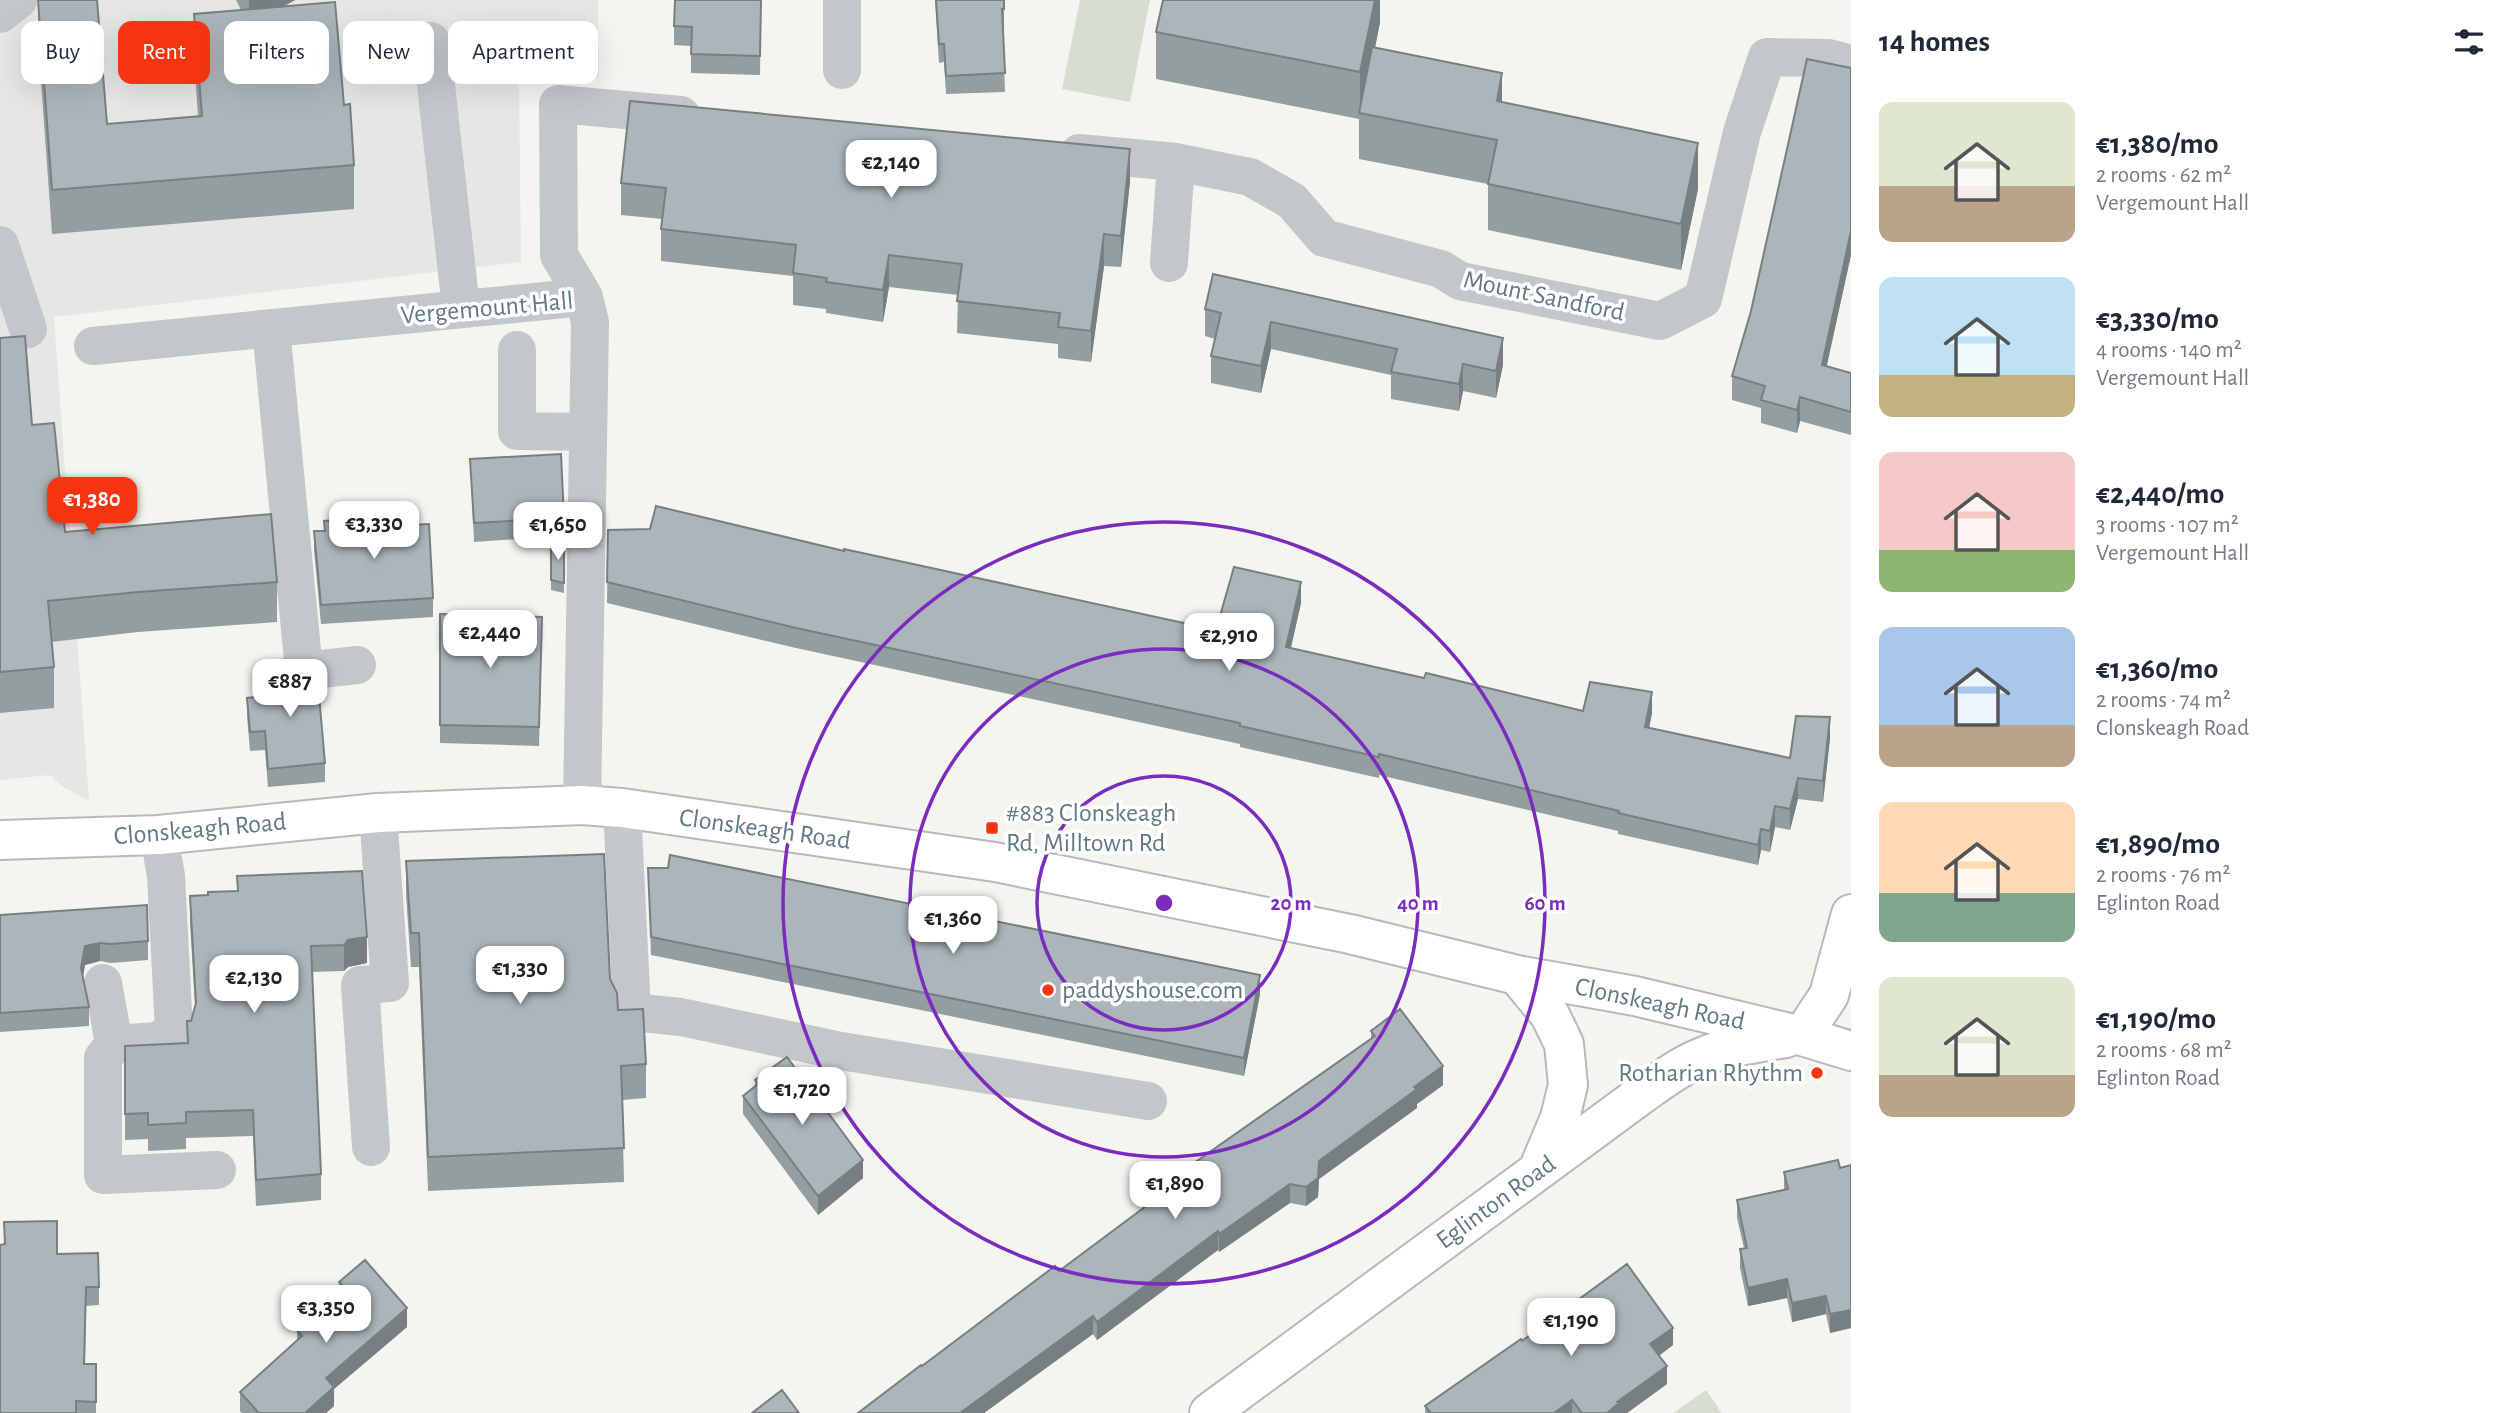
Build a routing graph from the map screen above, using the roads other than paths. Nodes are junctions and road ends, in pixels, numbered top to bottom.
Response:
1 (842, 0) edge
2 (1851, 64) edge
3 (434, 68) edge
4 (842, 70) dead end
5 (709, 118) edge
6 (1039, 149) edge
7 (1176, 162) junction
8 (0, 245) edge
9 (1169, 263) dead end
10 (584, 297) junction
11 (461, 308) junction
12 (28, 328) dead end
13 (271, 328) junction
14 (93, 346) dead end
15 (517, 350) dead end
16 (588, 432) junction
17 (357, 665) dead end
18 (582, 806) junction
19 (622, 808) junction
20 (378, 813) junction
21 (159, 835) junction
22 (0, 840) edge
23 (1851, 914) edge
24 (1517, 975) junction
25 (103, 983) dead end
26 (1802, 1036) junction
27 (114, 1044) junction
28 (1851, 1051) edge
29 (1148, 1101) dead end
30 (371, 1147) dead end
31 (217, 1170) dead end
32 (1537, 1172) junction
33 (1209, 1413) edge

1 - 4 street
2 - 7 street, Mount Sandford
3 - 11 street
5 - 10 street
6 - 7 street
7 - 9 street
8 - 12 street
10 - 11 street, Vergemount Hall
10 - 16 street, Vergemount Hall
11 - 13 street, Vergemount Hall
13 - 14 street, Vergemount Hall
13 - 17 street
15 - 16 street
16 - 18 street, Vergemount Hall
18 - 19 main road, Clonskeagh Road
18 - 20 main road, Clonskeagh Road
19 - 24 main road, Clonskeagh Road
19 - 29 street
20 - 21 main road, Clonskeagh Road
20 - 30 street
21 - 22 main road, Clonskeagh Road
21 - 27 street
23 - 26 main road
24 - 26 main road, Clonskeagh Road
24 - 32 main road, Clonskeagh Road
25 - 27 street
26 - 28 main road, Clonskeagh Road
26 - 32 main road, Eglinton Road
27 - 31 street
32 - 33 main road, Eglinton Road

